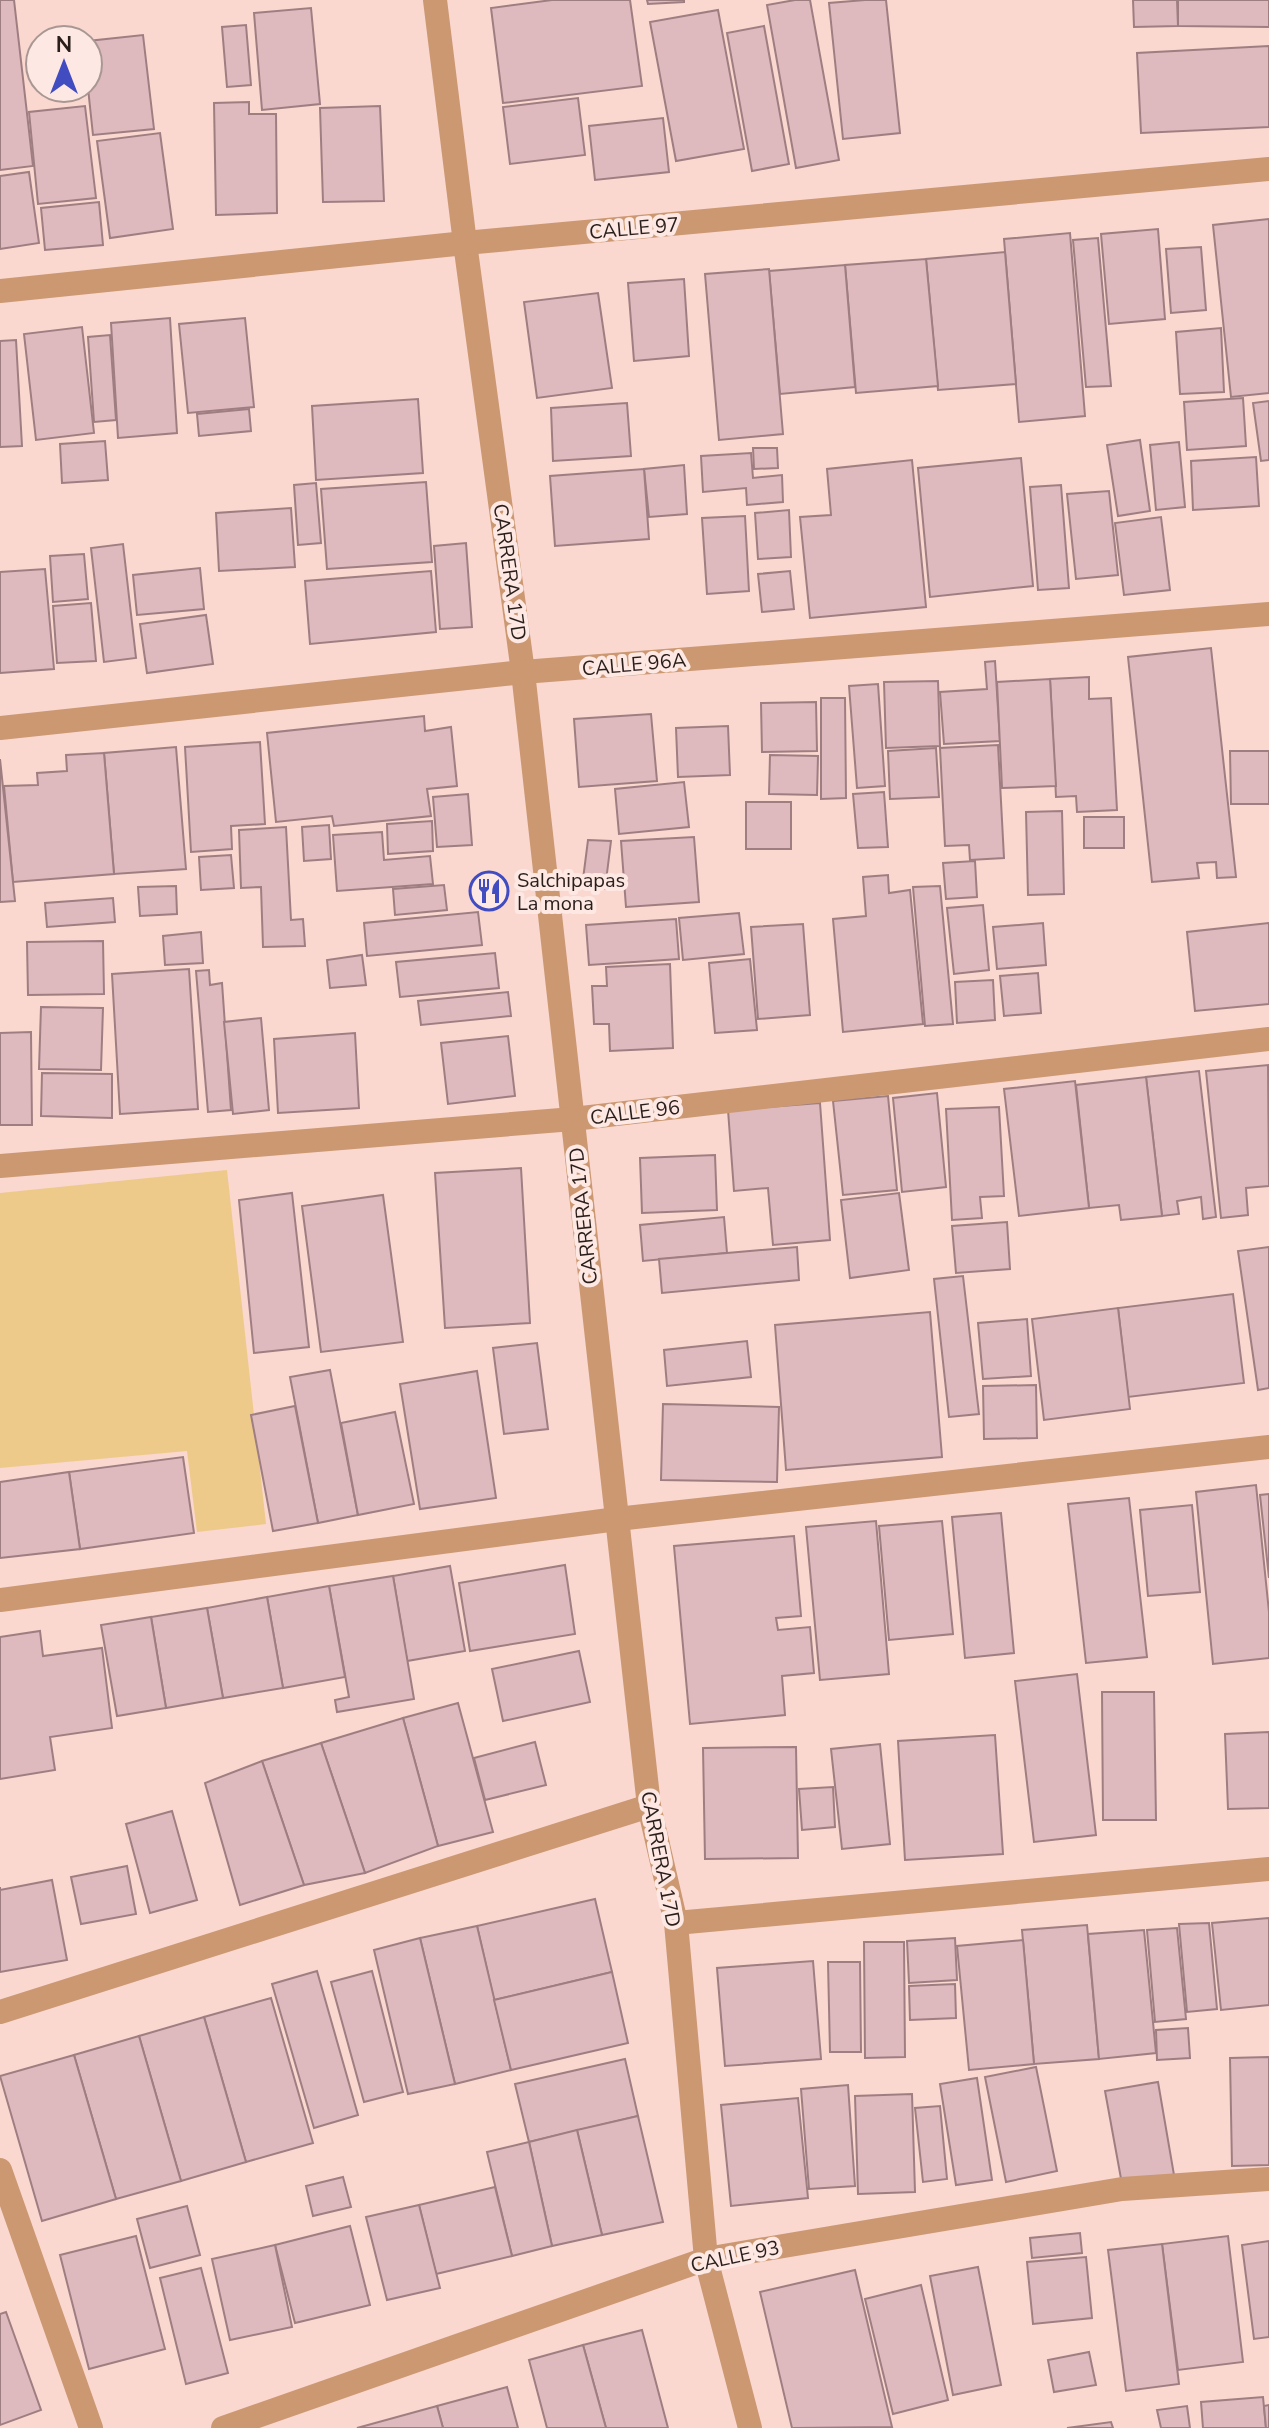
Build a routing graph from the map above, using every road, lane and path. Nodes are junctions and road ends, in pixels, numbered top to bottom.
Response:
1 (435, 0) edge
2 (1269, 169) edge
3 (465, 243) junction
4 (0, 291) edge
5 (1269, 614) edge
6 (523, 672) junction
7 (0, 728) edge
8 (1269, 1039) edge
9 (573, 1119) junction
10 (0, 1166) edge
11 (1269, 1447) edge
12 (617, 1519) junction
13 (0, 1600) edge
14 (649, 1806) junction
15 (1269, 1869) edge
16 (676, 1923) junction
17 (0, 2012) edge
18 (0, 2170) edge
19 (1269, 2179) edge
20 (706, 2259) junction
21 (91, 2428) edge
22 (223, 2428) edge
23 (750, 2428) edge

1 - 3 street, CARRERA 17D
2 - 3 street, CALLE 97
3 - 4 street, CALLE 97
3 - 6 street, CARRERA 17D
5 - 6 street, CALLE 96A
6 - 7 street, CALLE 96A
6 - 9 street, CARRERA 17D
8 - 9 street, CALLE 96
9 - 10 street, CALLE 96
9 - 12 street, CARRERA 17D
11 - 12 street
12 - 13 street
12 - 14 street, CARRERA 17D
14 - 16 street, CARRERA 17D
14 - 17 street
15 - 16 street
16 - 20 street, CARRERA 17D
18 - 21 street
19 - 20 street, CALLE 93
20 - 22 street, CALLE 93
20 - 23 street, CARRERA 17D

